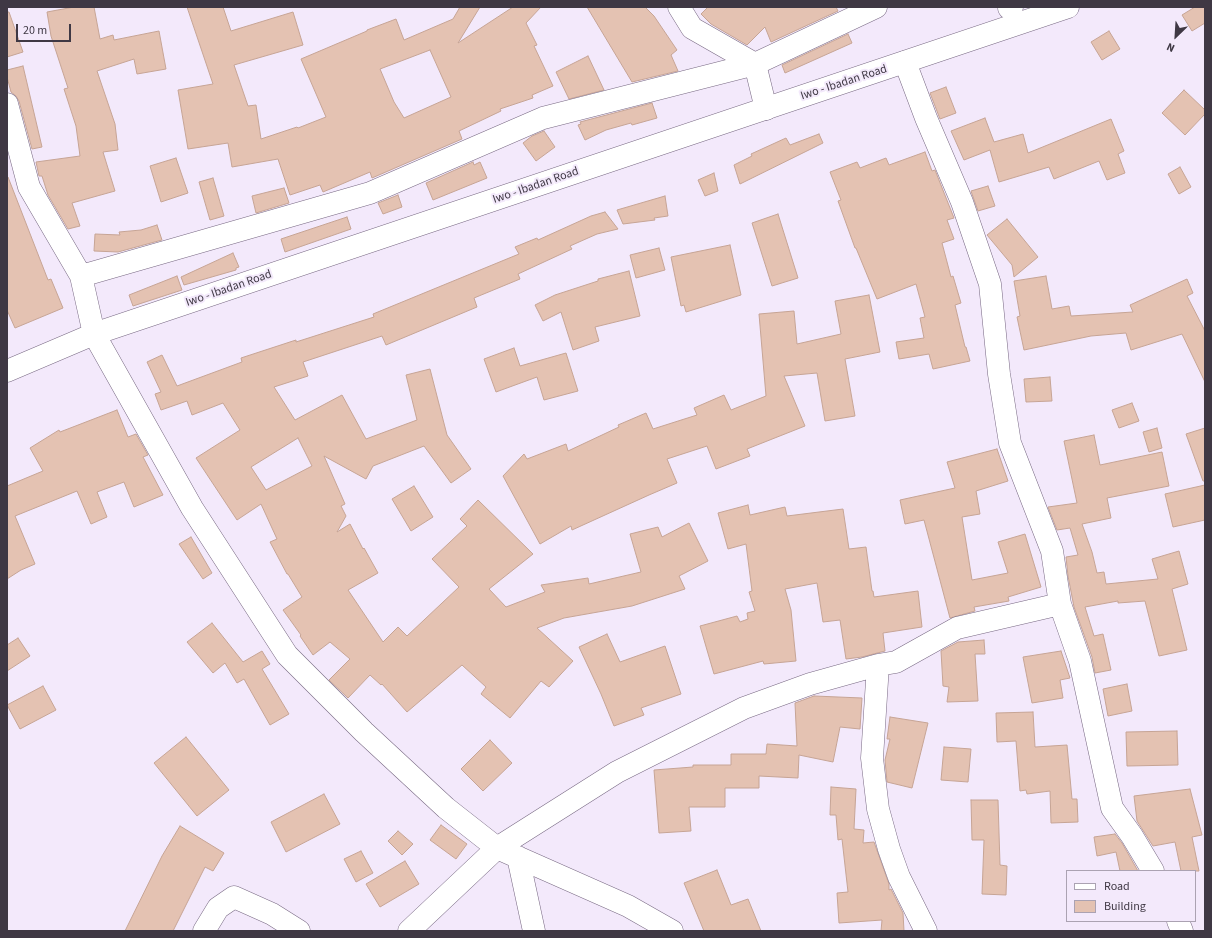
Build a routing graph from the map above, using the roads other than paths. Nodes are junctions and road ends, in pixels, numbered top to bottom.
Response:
1 (679, 7) edge
2 (1009, 7) edge
3 (1012, 7) edge
4 (1068, 7) edge
5 (871, 8) edge
6 (905, 62) junction
7 (756, 64) junction
8 (7, 104) edge
9 (766, 109) junction
10 (81, 276) junction
11 (94, 334) junction
12 (7, 371) edge
13 (1060, 604) junction
14 (878, 665) junction
15 (497, 848) junction
16 (518, 857) junction
17 (1152, 870) edge
18 (204, 931) edge
19 (298, 931) edge
20 (409, 931) edge
21 (534, 931) edge
22 (672, 931) edge
23 (926, 931) edge

1 - 7 street
2 - 3 street
4 - 6 street, Iwo - Ibadan Road
5 - 7 street
6 - 9 street, Iwo - Ibadan Road
6 - 13 street
7 - 9 street
7 - 10 street
8 - 10 street
9 - 11 street, Iwo - Ibadan Road
10 - 11 street
11 - 12 street, Iwo - Ibadan Road
11 - 15 street
13 - 14 street
13 - 17 street
14 - 15 street
14 - 23 street
15 - 16 street
15 - 20 street
16 - 21 street
16 - 22 street
18 - 19 street

